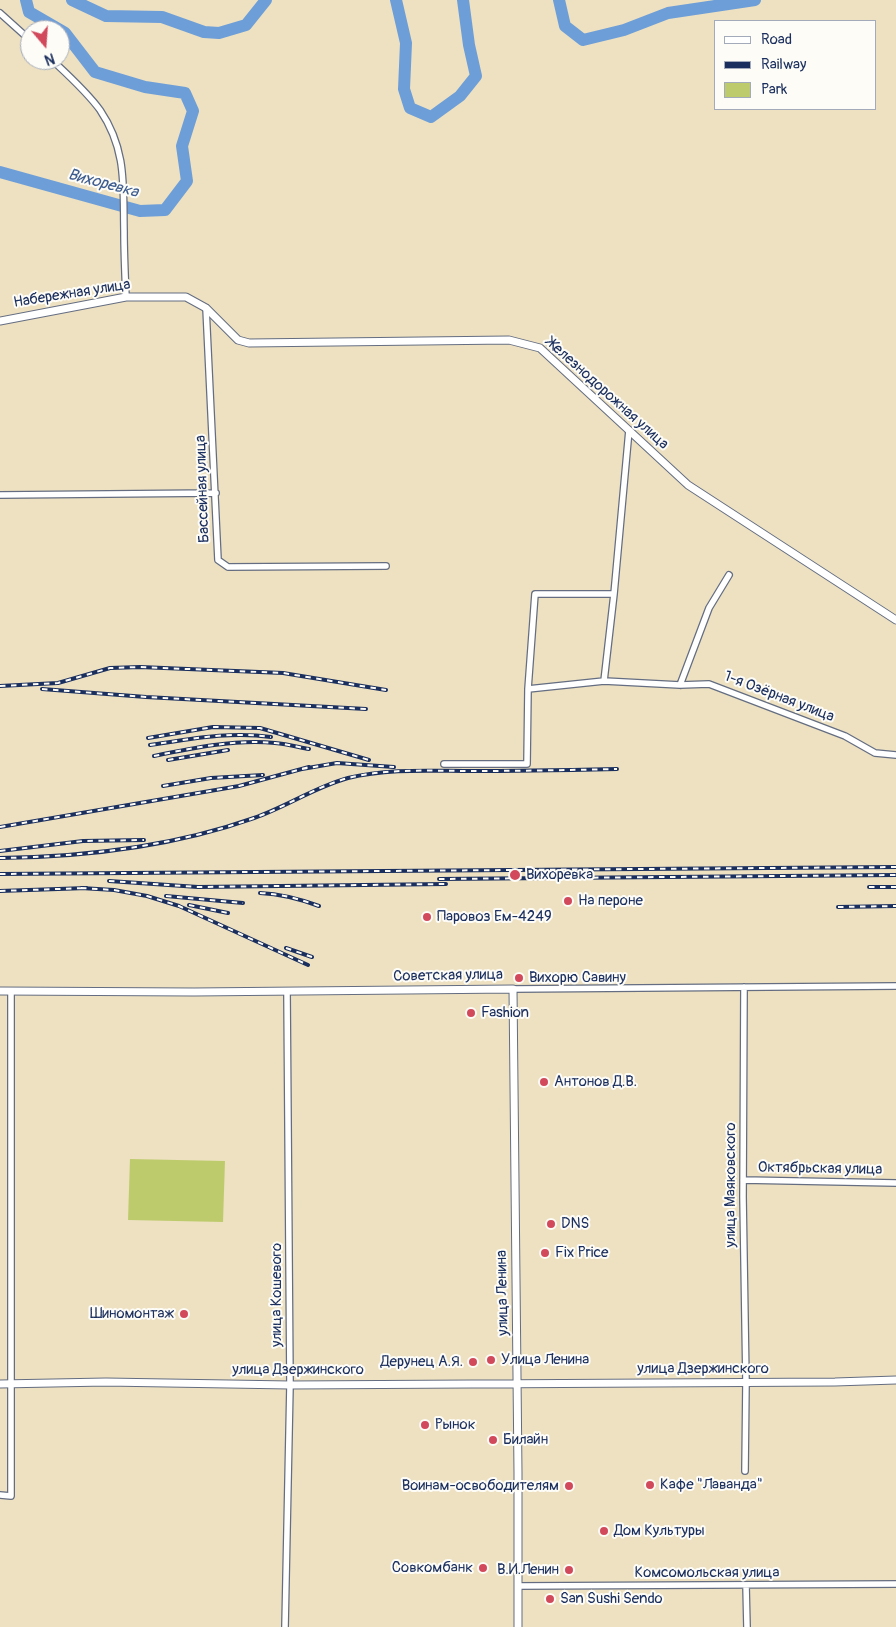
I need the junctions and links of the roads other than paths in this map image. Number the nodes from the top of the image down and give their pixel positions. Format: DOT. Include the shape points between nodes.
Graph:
graph roads {
  1 [pos="0,13"];
  2 [pos="20,31"];
  3 [pos="62,70"];
  4 [pos="126,297"];
  5 [pos="206,308"];
  6 [pos="0,321"];
  7 [pos="629,430"];
  8 [pos="216,493"];
  9 [pos="0,495"];
  10 [pos="386,566"];
  11 [pos="729,575"];
  12 [pos="614,594"];
  13 [pos="896,620"];
  14 [pos="604,681"];
  15 [pos="680,685"];
  16 [pos="528,689"];
  17 [pos="896,755"];
  18 [pos="444,764"];
  19 [pos="896,986"];
  20 [pos="744,988"];
  21 [pos="513,989"];
  22 [pos="0,991"];
  23 [pos="11,991"];
  24 [pos="287,992"];
  25 [pos="743,1180"];
  26 [pos="896,1183"];
  27 [pos="896,1380"];
  28 [pos="746,1382"];
  29 [pos="12,1383"];
  30 [pos="0,1384"];
  31 [pos="518,1384"];
  32 [pos="290,1385"];
  33 [pos="745,1471"];
  34 [pos="0,1496"];
  35 [pos="896,1584"];
  36 [pos="746,1585"];
  37 [pos="518,1586"];
  38 [pos="285,1627"];
  39 [pos="518,1627"];
  40 [pos="747,1627"];
  1 -- 2 [label="street"];
  3 -- 4 [label="street" via="99,108 119,154 124,189"];
  4 -- 5 [label="street, Набережная улица" via="186,297"];
  4 -- 6 [label="street, Набережная улица"];
  5 -- 7 [label="street, Железнодорожная улица" via="238,340 248,344 509,340 540,348"];
  5 -- 8 [label="street, Бассейная улица"];
  7 -- 12 [label="street"];
  7 -- 13 [label="street, Железнодорожная улица" via="688,485"];
  8 -- 9 [label="street"];
  8 -- 10 [label="street, Бассейная улица" via="218,560 228,567"];
  11 -- 15 [label="street" via="709,608"];
  12 -- 14 [label="street"];
  12 -- 16 [label="street" via="535,594"];
  14 -- 15 [label="street, 1-я Озёрная улица"];
  14 -- 16 [label="street, 1-я Озёрная улица"];
  15 -- 17 [label="street, 1-я Озёрная улица" via="709,684 845,736 875,753"];
  16 -- 18 [label="street" via="528,764"];
  19 -- 20 [label="street, Советская улица"];
  20 -- 21 [label="street, Советская улица"];
  20 -- 25 [label="street, улица Маяковского"];
  21 -- 24 [label="street, Советская улица"];
  21 -- 31 [label="street, улица Ленина"];
  22 -- 23 [label="street, Советская улица"];
  23 -- 24 [label="street, Советская улица"];
  23 -- 29 [label="street"];
  24 -- 32 [label="street, улица Кошевого"];
  25 -- 26 [label="street, Октябрьская улица"];
  25 -- 28 [label="street, улица Маяковского"];
  27 -- 28 [label="street, улица Дзержинского"];
  28 -- 31 [label="street, улица Дзержинского"];
  28 -- 33 [label="street"];
  29 -- 30 [label="street, улица Дзержинского"];
  29 -- 32 [label="street, улица Дзержинского"];
  29 -- 34 [label="street" via="11,1496"];
  31 -- 32 [label="street, улица Дзержинского"];
  31 -- 37 [label="street, улица Ленина"];
  32 -- 38 [label="street, улица Кошевого"];
  35 -- 36 [label="street, Комсомольская улица"];
  36 -- 37 [label="street, Комсомольская улица"];
  36 -- 40 [label="street"];
  37 -- 39 [label="street, улица Ленина"];
}
